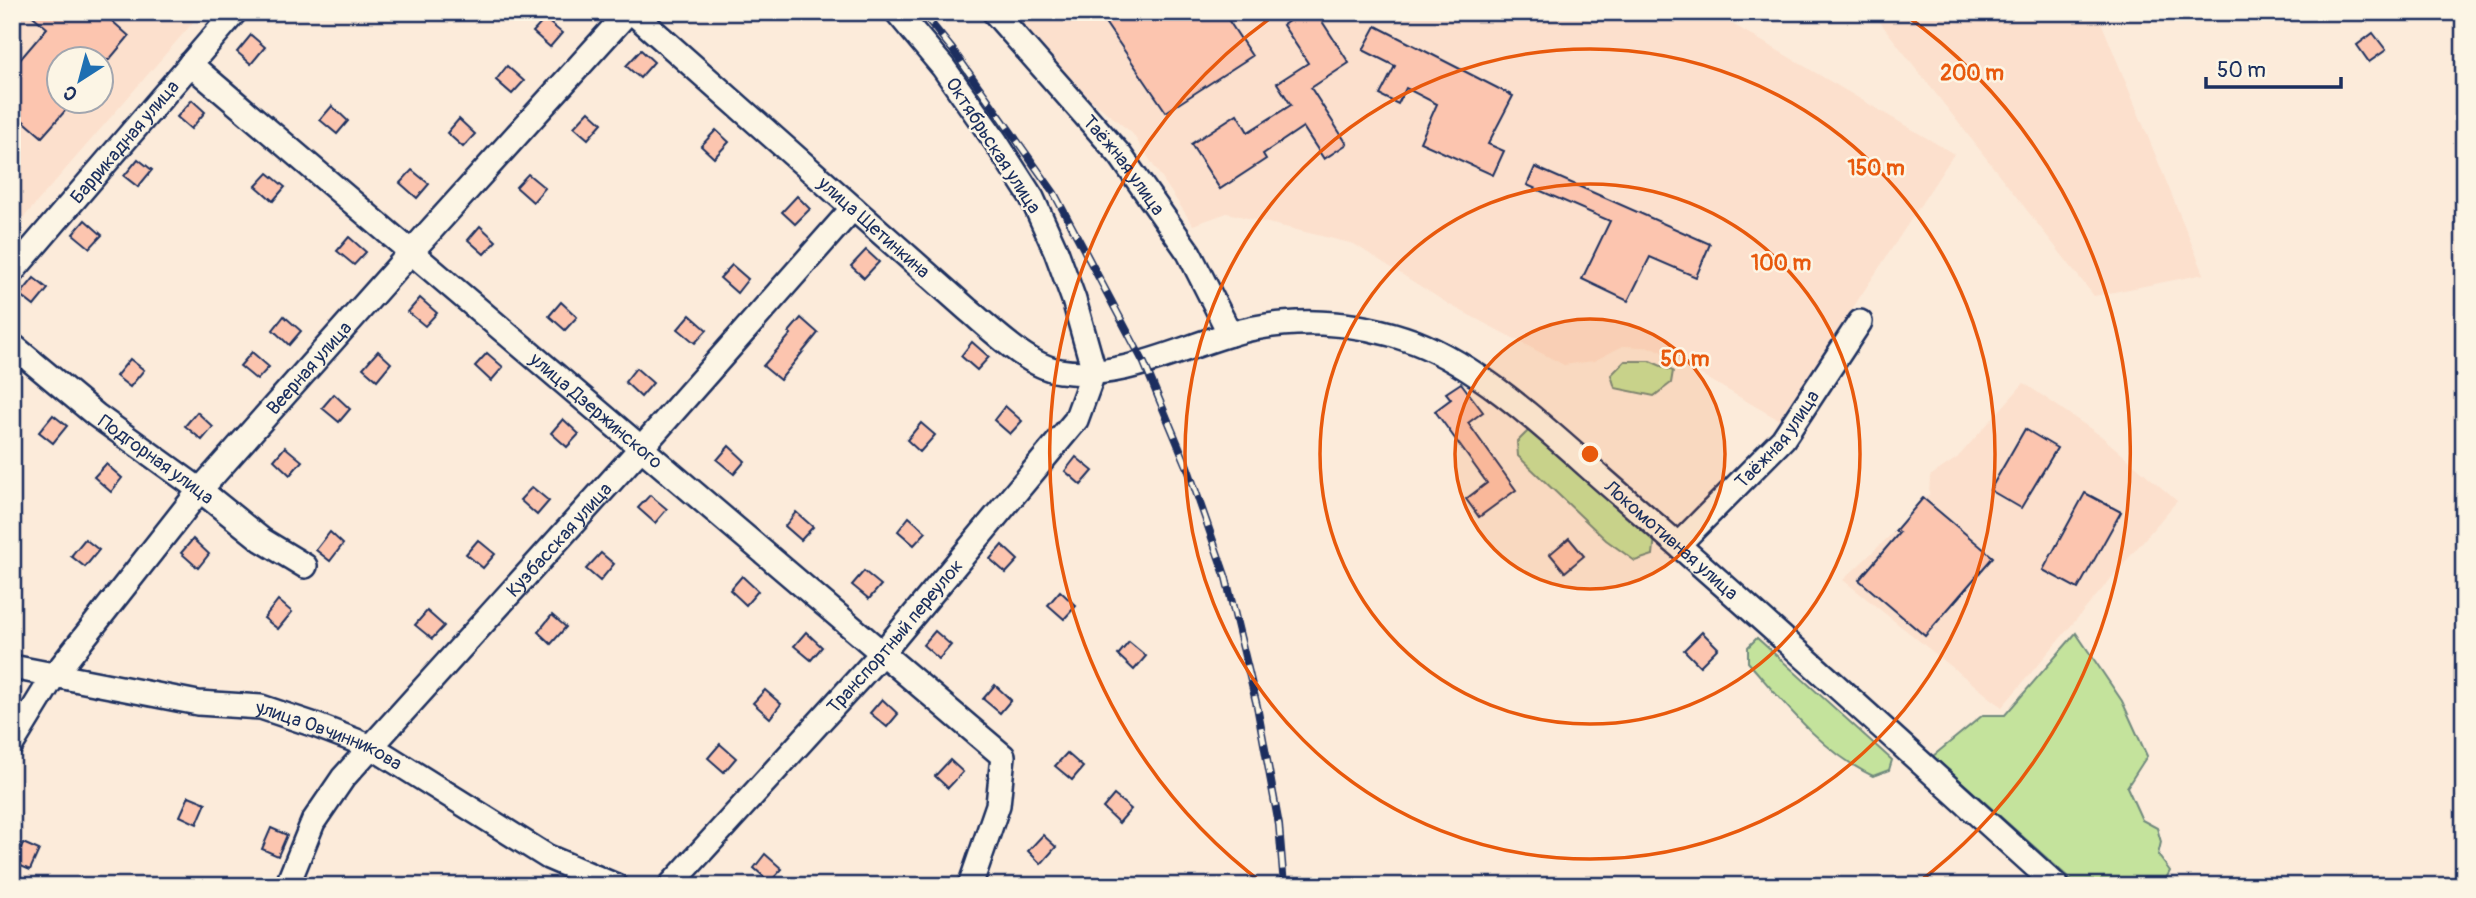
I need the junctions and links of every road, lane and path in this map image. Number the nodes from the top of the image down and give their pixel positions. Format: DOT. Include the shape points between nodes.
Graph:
graph roads {
  1 [pos="235,12"];
  2 [pos="630,12"];
  3 [pos="897,12"];
  4 [pos="994,12"];
  5 [pos="190,64"];
  6 [pos="853,208"];
  7 [pos="412,251"];
  8 [pos="12,272"];
  9 [pos="1860,322"];
  10 [pos="1230,334"];
  11 [pos="12,345"];
  12 [pos="1144,363"];
  13 [pos="1094,371"];
  14 [pos="642,447"];
  15 [pos="200,490"];
  16 [pos="1678,544"];
  17 [pos="305,566"];
  18 [pos="883,652"];
  19 [pos="12,667"];
  20 [pos="53,677"];
  21 [pos="12,744"];
  22 [pos="372,747"];
  23 [pos="287,886"];
  24 [pos="616,886"];
  25 [pos="670,886"];
  26 [pos="970,886"];
  27 [pos="2057,886"];
  1 -- 5 [label="street, Баррикадная улица"];
  2 -- 6 [label="street, улица Щетинкина"];
  2 -- 7 [label="street, Веерная улица"];
  3 -- 13 [label="street, Октябрьская улица" via="943,67 1032,198 1074,300"];
  4 -- 10 [label="street, Таёжная улица" via="1120,155 1189,253"];
  5 -- 7 [label="street, улица Дзержинского"];
  5 -- 8 [label="street, Баррикадная улица"];
  6 -- 13 [label="street, улица Щетинкина" via="1024,356 1058,372"];
  6 -- 14 [label="street, Кузбасская улица"];
  7 -- 14 [label="street, улица Дзержинского"];
  7 -- 15 [label="street, Веерная улица"];
  9 -- 16 [label="street, Таёжная улица" via="1783,439"];
  10 -- 12 [label="street, Локомотивная улица"];
  10 -- 16 [label="street, Локомотивная улица" via="1273,325 1346,323 1420,344 1463,366 1501,395"];
  11 -- 15 [label="street, Подгорная улица" via="96,415"];
  12 -- 13 [label="street, улица Щетинкина"];
  13 -- 18 [label="street, Транспортный переулок" via="1076,420"];
  14 -- 18 [label="street, улица Дзержинского"];
  14 -- 22 [label="street, Кузбасская улица"];
  15 -- 17 [label="street, Подгорная улица" via="262,540"];
  15 -- 20 [label="street, Веерная улица"];
  16 -- 27 [label="street, Локомотивная улица"];
  18 -- 25 [label="street, Транспортный переулок"];
  18 -- 26 [label="street, улица Дзержинского" via="1003,756 998,805"];
  19 -- 20 [label="street, улица Овчинникова"];
  20 -- 21 [label="street, Веерная улица"];
  20 -- 22 [label="street, улица Овчинникова" via="198,703 261,707"];
  22 -- 23 [label="street, Кузбасская улица" via="342,778 313,822"];
  22 -- 24 [label="street, улица Овчинникова" via="548,857"];
}
